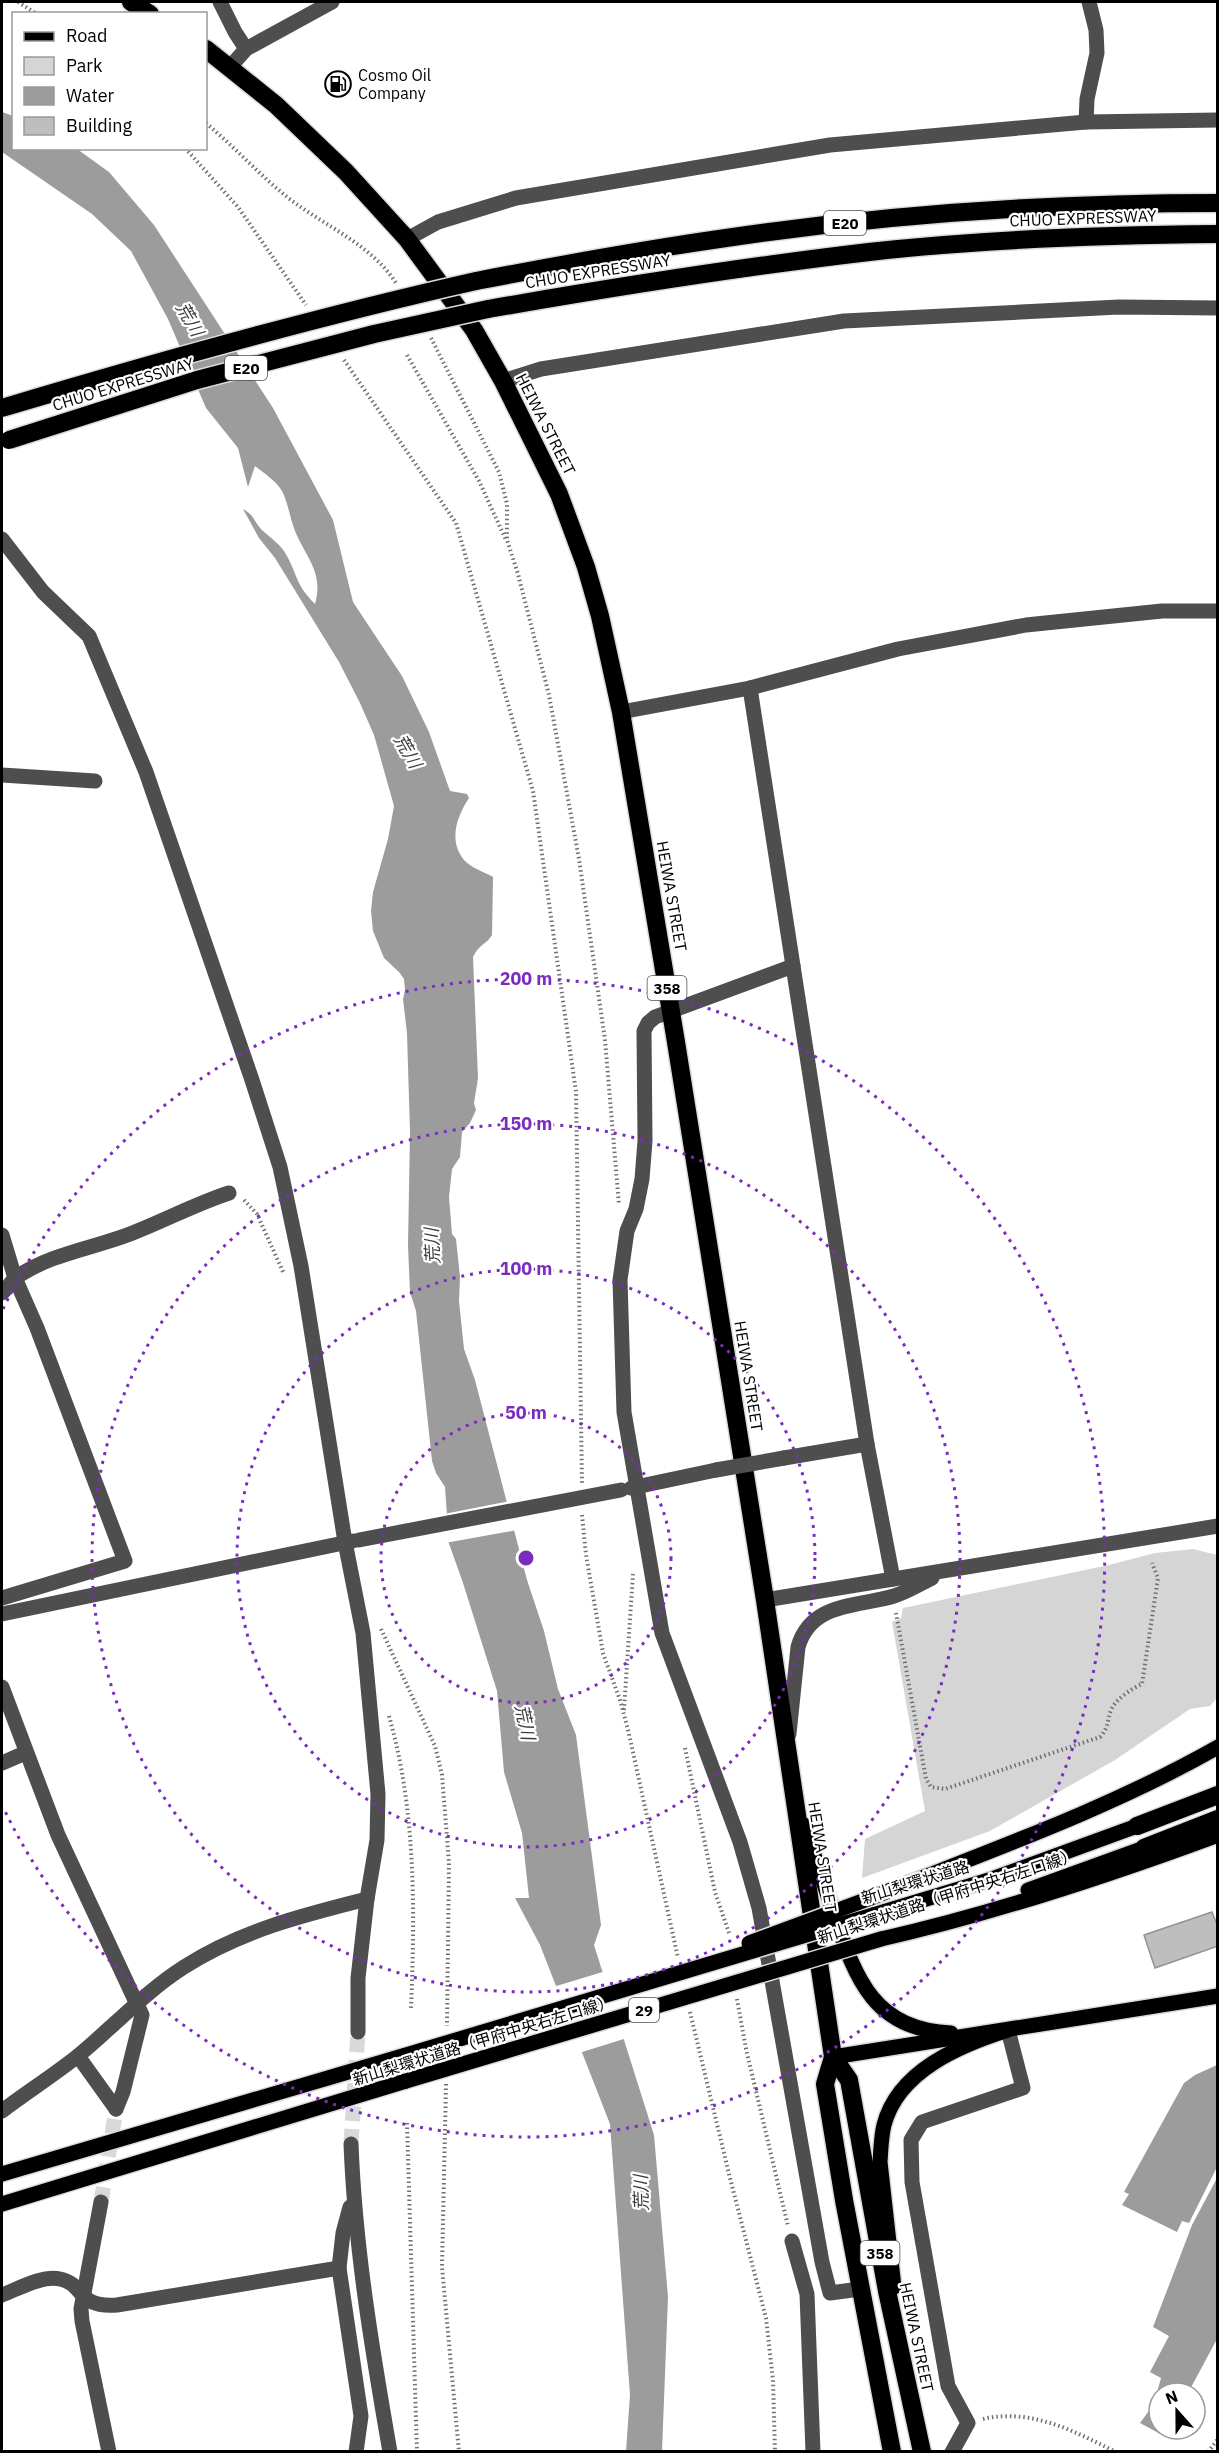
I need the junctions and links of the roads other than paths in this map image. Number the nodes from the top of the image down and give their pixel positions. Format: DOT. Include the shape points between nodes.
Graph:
graph roads {
  1 [pos="131,2"];
  2 [pos="220,2"];
  3 [pos="332,2"];
  4 [pos="1089,2"];
  5 [pos="147,12"];
  6 [pos="246,49"];
  7 [pos="207,50"];
  8 [pos="230,67"];
  9 [pos="1218,120"];
  10 [pos="1086,122"];
  11 [pos="1218,203"];
  12 [pos="1218,234"];
  13 [pos="407,239"];
  14 [pos="1218,308"];
  15 [pos="503,381"];
  16 [pos="2,408"];
  17 [pos="5,442"];
  18 [pos="2,538"];
  19 [pos="1218,611"];
  20 [pos="750,688"];
  21 [pos="621,712"];
  22 [pos="2,775"];
  23 [pos="95,781"];
  24 [pos="793,966"];
  25 [pos="671,1010"];
  26 [pos="229,1193"];
  27 [pos="2,1235"];
  28 [pos="15,1278"];
  29 [pos="2,1293"];
  30 [pos="867,1444"];
  31 [pos="638,1486"];
  32 [pos="1218,1526"];
  33 [pos="352,1541"];
  34 [pos="948,1570"];
  35 [pos="893,1579"];
  36 [pos="2,1598"];
  37 [pos="765,1600"];
  38 [pos="2,1614"];
  39 [pos="2,1687"];
  40 [pos="1218,1747"];
  41 [pos="787,1750"];
  42 [pos="25,1753"];
  43 [pos="2,1763"];
  44 [pos="1218,1795"];
  45 [pos="794,1797"];
  46 [pos="1218,1819"];
  47 [pos="1137,1826"];
  48 [pos="1218,1835"];
  49 [pos="1144,1848"];
  50 [pos="367,1899"];
  51 [pos="881,1939"];
  52 [pos="620,1991"];
  53 [pos="1218,1996"];
  54 [pos="137,2003"];
  55 [pos="1008,2030"];
  56 [pos="358,2032"];
  57 [pos="78,2056"];
  58 [pos="833,2057"];
  59 [pos="2,2111"];
  60 [pos="351,2144"];
  61 [pos="2,2174"];
  62 [pos="353,2193"];
  63 [pos="102,2202"];
  64 [pos="2,2204"];
  65 [pos="792,2241"];
  66 [pos="339,2268"];
  67 [pos="860,2289"];
  68 [pos="830,2293"];
  69 [pos="807,2294"];
  70 [pos="2,2295"];
  71 [pos="84,2298"];
  72 [pos="902,2364"];
  73 [pos="109,2451"];
  74 [pos="356,2451"];
  75 [pos="390,2451"];
  76 [pos="813,2451"];
  77 [pos="892,2451"];
  78 [pos="922,2451"];
  79 [pos="952,2451"];
  1 -- 5 [label="highway"];
  2 -- 6 [label="street"];
  3 -- 6 [label="street"];
  4 -- 10 [label="street" via="1097,53 1086,99"];
  6 -- 8 [label="street"];
  7 -- 8 [label="highway, HEIWA STREET / 358"];
  8 -- 13 [label="highway, HEIWA STREET / 358" via="346,172"];
  9 -- 10 [label="street"];
  10 -- 13 [label="street" via="830,145 516,198 438,222"];
  11 -- 16 [label="highway, CHUO EXPRESSWAY / E20, bridge" via="1014,209 864,221 727,238 476,281 361,306"];
  12 -- 17 [label="highway, CHUO EXPRESSWAY / E20, bridge" via="1008,240 871,252 734,269 488,309 197,380"];
  13 -- 15 [label="highway, HEIWA STREET / 358" via="474,330"];
  14 -- 15 [label="street" via="1119,307 844,321 541,369"];
  15 -- 21 [label="highway, HEIWA STREET / 358" via="559,494 586,567"];
  18 -- 33 [label="street" via="43,592 89,636 146,772 280,1167"];
  19 -- 20 [label="street" via="1162,611 1026,625 898,649"];
  20 -- 21 [label="street"];
  20 -- 24 [label="street"];
  21 -- 25 [label="highway, HEIWA STREET / 358"];
  22 -- 23 [label="street"];
  24 -- 25 [label="street"];
  24 -- 30 [label="street"];
  25 -- 31 [label="street" via="655,1017 644,1030 642,1179 627,1231 620,1280 624,1412"];
  25 -- 37 [label="highway, HEIWA STREET / 358"];
  26 -- 28 [label="street" via="132,1233 39,1265"];
  27 -- 28 [label="street"];
  28 -- 29 [label="street"];
  28 -- 36 [label="street" via="125,1561"];
  30 -- 31 [label="street, bridge"];
  30 -- 35 [label="street"];
  31 -- 33 [label="street, bridge"];
  31 -- 68 [label="street" via="662,1633 740,1842 759,1908"];
  32 -- 34 [label="street"];
  33 -- 38 [label="street"];
  33 -- 50 [label="street" via="378,1794 377,1840"];
  34 -- 35 [label="street"];
  34 -- 41 [label="street" via="896,1595 828,1611 808,1625 798,1647"];
  35 -- 37 [label="street"];
  37 -- 41 [label="highway, HEIWA STREET / 358"];
  39 -- 42 [label="street"];
  40 -- 52 [label="main road, bridge" via="1103,1805 868,1899"];
  41 -- 45 [label="highway, HEIWA STREET / 358"];
  42 -- 43 [label="street"];
  42 -- 54 [label="street" via="58,1835"];
  44 -- 47 [label="highway, 新山梨環状道路"];
  45 -- 55 [label="main road" via="850,1962 858,1980 877,2004 904,2023 939,2032"];
  45 -- 58 [label="highway, HEIWA STREET / 358"];
  46 -- 49 [label="highway"];
  47 -- 52 [label="main road, 新山梨環状道路 / 29, bridge" via="989,1880"];
  48 -- 51 [label="main road, 29" via="1025,1902"];
  49 -- 51 [label="main road, 新山梨環状道路（甲府中央右左口線） / 29"];
  50 -- 54 [label="street" via="249,1933 184,1967"];
  50 -- 56 [label="street" via="358,1978"];
  51 -- 64 [label="main road, 新山梨環状道路（甲府中央右左口線） / 29, bridge"];
  52 -- 61 [label="main road, 新山梨環状道路（甲府中央右左口線） / 29, bridge"];
  53 -- 55 [label="main road"];
  54 -- 57 [label="street"];
  54 -- 57 [label="street" via="141,2015 116,2109"];
  55 -- 58 [label="main road"];
  55 -- 72 [label="main road" via="960,2048 923,2070 898,2094 884,2124 882,2190"];
  55 -- 79 [label="street" via="1023,2088 922,2122 911,2140 912,2182 948,2386 968,2423"];
  57 -- 59 [label="street"];
  58 -- 67 [label="highway, HEIWA STREET / 358" via="825,2084"];
  58 -- 72 [label="highway, HEIWA STREET / 358" via="849,2080"];
  60 -- 62 [label="street"];
  62 -- 66 [label="street"];
  62 -- 75 [label="street" via="368,2325"];
  63 -- 71 [label="street"];
  65 -- 69 [label="street"];
  66 -- 71 [label="street" via="117,2305 101,2306"];
  66 -- 74 [label="street" via="361,2416"];
  67 -- 68 [label="street"];
  67 -- 77 [label="highway, HEIWA STREET / 358"];
  68 -- 69 [label="street"];
  69 -- 76 [label="street"];
  70 -- 71 [label="street" via="59,2278"];
  71 -- 73 [label="street" via="82,2320"];
  72 -- 78 [label="highway, HEIWA STREET / 358"];
}
